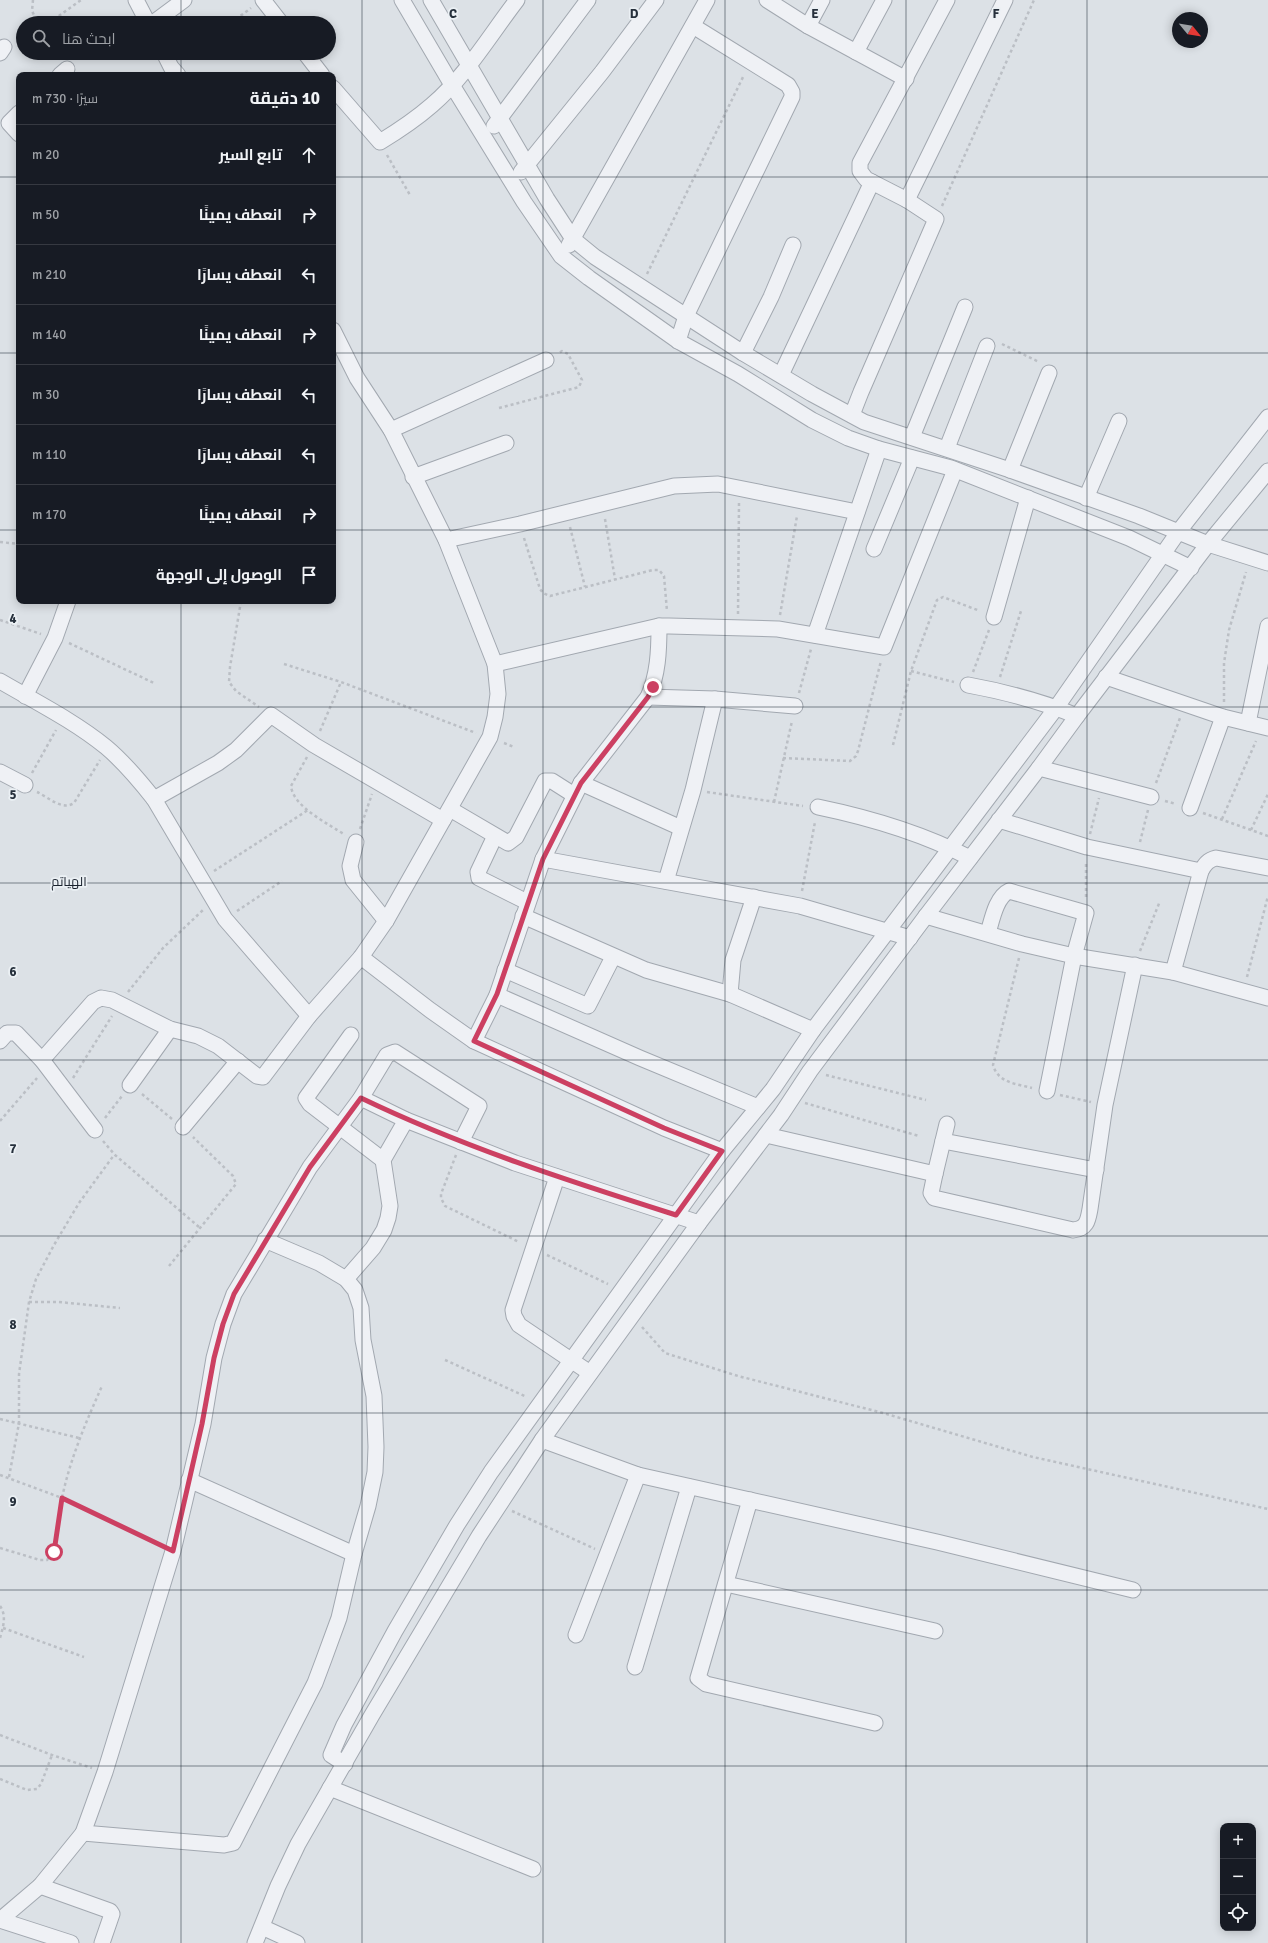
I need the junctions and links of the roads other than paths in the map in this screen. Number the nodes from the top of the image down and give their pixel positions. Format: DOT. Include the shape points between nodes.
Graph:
graph roads {
  1 [pos="136,0"];
  2 [pos="184,0"];
  3 [pos="402,0"];
  4 [pos="432,0"];
  5 [pos="517,0"];
  6 [pos="588,0"];
  7 [pos="656,0"];
  8 [pos="707,0"];
  9 [pos="767,0"];
  10 [pos="822,0"];
  11 [pos="884,0"];
  12 [pos="947,0"];
  13 [pos="1005,0"];
  14 [pos="259,2"];
  15 [pos="144,16"];
  16 [pos="162,16"];
  17 [pos="274,16"];
  18 [pos="693,26"];
  19 [pos="808,26"];
  20 [pos="856,52"];
  21 [pos="168,60"];
  22 [pos="310,60"];
  23 [pos="468,65"];
  24 [pos="176,72"];
  25 [pos="320,72"];
  26 [pos="906,80"];
  27 [pos="452,85"];
  28 [pos="336,91"];
  29 [pos="16,116"];
  30 [pos="500,119"];
  31 [pos="16,131"];
  32 [pos="485,138"];
  33 [pos="527,166"];
  34 [pos="512,181"];
  35 [pos="872,182"];
  36 [pos="907,200"];
  37 [pos="573,239"];
  38 [pos="793,245"];
  39 [pos="561,256"];
  40 [pos="965,307"];
  41 [pos="686,316"];
  42 [pos="336,336"];
  43 [pos="678,341"];
  44 [pos="987,346"];
  45 [pos="743,352"];
  46 [pos="546,360"];
  47 [pos="1049,373"];
  48 [pos="781,375"];
  49 [pos="852,415"];
  50 [pos="1268,417"];
  51 [pos="1119,421"];
  52 [pos="390,430"];
  53 [pos="912,437"];
  54 [pos="506,443"];
  55 [pos="947,448"];
  56 [pos="879,449"];
  57 [pos="912,458"];
  58 [pos="955,470"];
  59 [pos="1010,470"];
  60 [pos="1268,471"];
  61 [pos="414,477"];
  62 [pos="1028,498"];
  63 [pos="1086,498"];
  64 [pos="857,512"];
  65 [pos="1179,531"];
  66 [pos="446,540"];
  67 [pos="1208,544"];
  68 [pos="874,549"];
  69 [pos="1163,554"];
  70 [pos="1268,563"];
  71 [pos="1191,568"];
  72 [pos="67,604"];
  73 [pos="994,617"];
  74 [pos="664,626"];
  75 [pos="1268,626"];
  76 [pos="815,635"];
  77 [pos="495,664"];
  78 [pos="1106,678"];
  79 [pos="0,681"];
  80 [pos="968,685"];
  81 [pos="25,696"];
  82 [pos="648,697"];
  83 [pos="715,699"];
  84 [pos="795,706"];
  85 [pos="1056,708"];
  86 [pos="1076,716"];
  87 [pos="1223,717"];
  88 [pos="1248,723"];
  89 [pos="1265,728"];
  90 [pos="1039,768"];
  91 [pos="0,772"];
  92 [pos="26,785"];
  93 [pos="578,789"];
  94 [pos="1151,797"];
  95 [pos="154,799"];
  96 [pos="818,807"];
  97 [pos="1190,808"];
  98 [pos="446,814"];
  99 [pos="999,820"];
  100 [pos="681,828"];
  101 [pos="495,836"];
  102 [pos="356,842"];
  103 [pos="950,847"];
  104 [pos="970,858"];
  105 [pos="543,859"];
  106 [pos="1268,868"];
  107 [pos="1201,871"];
  108 [pos="666,881"];
  109 [pos="754,897"];
  110 [pos="525,909"];
  111 [pos="926,916"];
  112 [pos="386,921"];
  113 [pos="887,930"];
  114 [pos="988,933"];
  115 [pos="910,938"];
  116 [pos="1074,956"];
  117 [pos="361,957"];
  118 [pos="613,957"];
  119 [pos="1135,965"];
  120 [pos="505,970"];
  121 [pos="1173,972"];
  122 [pos="497,994"];
  123 [pos="730,994"];
  124 [pos="1268,998"];
  125 [pos="309,1016"];
  126 [pos="170,1029"];
  127 [pos="813,1030"];
  128 [pos="351,1035"];
  129 [pos="0,1041"];
  130 [pos="474,1041"];
  131 [pos="238,1061"];
  132 [pos="45,1063"];
  133 [pos="130,1085"];
  134 [pos="1047,1092"];
  135 [pos="361,1098"];
  136 [pos="758,1107"];
  137 [pos="406,1120"];
  138 [pos="947,1124"];
  139 [pos="339,1126"];
  140 [pos="183,1127"];
  141 [pos="96,1130"];
  142 [pos="766,1135"];
  143 [pos="943,1141"];
  144 [pos="461,1142"];
  145 [pos="722,1151"];
  146 [pos="382,1160"];
  147 [pos="1096,1170"];
  148 [pos="935,1174"];
  149 [pos="557,1177"];
  150 [pos="676,1215"];
  151 [pos="699,1223"];
  152 [pos="265,1240"];
  153 [pos="346,1279"];
  154 [pos="571,1361"];
  155 [pos="590,1373"];
  156 [pos="542,1440"];
  157 [pos="638,1475"];
  158 [pos="190,1480"];
  159 [pos="688,1487"];
  160 [pos="750,1500"];
  161 [pos="354,1554"];
  162 [pos="726,1584"];
  163 [pos="1133,1590"];
  164 [pos="935,1632"];
  165 [pos="576,1635"];
  166 [pos="635,1667"];
  167 [pos="875,1724"];
  168 [pos="345,1764"];
  169 [pos="330,1788"];
  170 [pos="83,1833"];
  171 [pos="533,1868"];
  172 [pos="40,1886"];
  173 [pos="0,1920"];
  174 [pos="262,1928"];
  175 [pos="71,1943"];
  176 [pos="102,1943"];
  177 [pos="255,1943"];
  178 [pos="298,1943"];
  1 -- 15 [label="street"];
  2 -- 16 [label="street"];
  3 -- 27 [label="street"];
  4 -- 23 [label="street"];
  5 -- 23 [label="street"];
  6 -- 30 [label="street"];
  7 -- 33 [label="street"];
  8 -- 18 [label="street"];
  9 -- 19 [label="street"];
  10 -- 19 [label="street"];
  11 -- 20 [label="street"];
  12 -- 26 [label="street"];
  13 -- 36 [label="street"];
  14 -- 17 [label="street"];
  18 -- 37 [label="street"];
  18 -- 41 [label="street" via="791,88 792,96"];
  19 -- 20 [label="street"];
  20 -- 26 [label="street"];
  21 -- 24 [label="street"];
  22 -- 25 [label="street"];
  23 -- 27 [label="street"];
  23 -- 30 [label="street"];
  26 -- 35 [label="street" via="860,163 862,174"];
  27 -- 28 [label="street" via="422,113 380,142"];
  27 -- 32 [label="street"];
  29 -- 31 [label="street" via="9,123"];
  30 -- 32 [label="street"];
  30 -- 33 [label="street"];
  32 -- 34 [label="street"];
  33 -- 34 [label="street"];
  33 -- 37 [label="street"];
  34 -- 39 [label="street"];
  35 -- 36 [label="street"];
  35 -- 48 [label="street"];
  36 -- 49 [label="street" via="936,219"];
  37 -- 39 [label="street"];
  37 -- 41 [label="street" via="595,257"];
  38 -- 45 [label="street" via="771,297"];
  39 -- 43 [label="street"];
  40 -- 53 [label="street"];
  41 -- 43 [label="street"];
  41 -- 45 [label="street"];
  42 -- 52 [label="street" via="357,378"];
  43 -- 56 [label="street" via="738,374 812,420 848,438"];
  44 -- 55 [label="street"];
  45 -- 48 [label="street"];
  46 -- 52 [label="street"];
  47 -- 59 [label="street"];
  48 -- 49 [label="street"];
  49 -- 53 [label="street" via="875,426"];
  50 -- 65 [label="street"];
  51 -- 63 [label="street"];
  52 -- 61 [label="street"];
  53 -- 55 [label="street"];
  54 -- 61 [label="street"];
  55 -- 59 [label="street"];
  56 -- 57 [label="street"];
  56 -- 64 [label="street"];
  57 -- 58 [label="street"];
  57 -- 68 [label="street"];
  58 -- 62 [label="street"];
  58 -- 76 [label="street" via="884,647"];
  59 -- 63 [label="street"];
  60 -- 67 [label="street"];
  61 -- 66 [label="street"];
  62 -- 69 [label="street"];
  62 -- 73 [label="street"];
  63 -- 65 [label="street"];
  64 -- 66 [label="street" via="740,487 718,484 674,486"];
  64 -- 76 [label="street"];
  65 -- 67 [label="street"];
  65 -- 69 [label="street"];
  66 -- 77 [label="street"];
  67 -- 70 [label="street"];
  67 -- 71 [label="street"];
  69 -- 71 [label="street"];
  69 -- 85 [label="street"];
  71 -- 78 [label="street"];
  72 -- 81 [label="street" via="55,638"];
  74 -- 76 [label="street" via="778,628"];
  74 -- 77 [label="street"];
  74 -- 82 [label="street" via="653,687"];
  75 -- 88 [label="street"];
  77 -- 98 [label="street" via="498,694 490,737"];
  78 -- 86 [label="street"];
  78 -- 87 [label="street"];
  79 -- 81 [label="street"];
  80 -- 85 [label="street" via="996,690"];
  81 -- 95 [label="street" via="63,717 107,748"];
  82 -- 83 [label="street"];
  82 -- 93 [label="street"];
  83 -- 84 [label="street"];
  83 -- 100 [label="street"];
  85 -- 86 [label="street"];
  85 -- 103 [label="street"];
  86 -- 90 [label="street"];
  87 -- 88 [label="street"];
  87 -- 97 [label="street"];
  88 -- 89 [label="street"];
  90 -- 94 [label="street"];
  90 -- 99 [label="street"];
  91 -- 92 [label="street"];
  93 -- 100 [label="street"];
  93 -- 101 [label="street" via="545,781 513,840 508,843"];
  93 -- 105 [label="street"];
  95 -- 98 [label="street" via="236,750 271,715 314,745 376,781"];
  95 -- 125 [label="street" via="225,919"];
  96 -- 103 [label="street" via="912,832"];
  98 -- 101 [label="street"];
  98 -- 112 [label="street"];
  99 -- 104 [label="street"];
  99 -- 107 [label="street" via="1087,847"];
  100 -- 108 [label="street"];
  101 -- 110 [label="street" via="478,872 479,878"];
  102 -- 112 [label="street" via="350,866 352,880"];
  103 -- 104 [label="street"];
  103 -- 113 [label="street"];
  104 -- 111 [label="street"];
  105 -- 108 [label="street"];
  105 -- 110 [label="street"];
  106 -- 107 [label="street" via="1216,858 1209,860"];
  107 -- 121 [label="street"];
  108 -- 109 [label="street"];
  109 -- 113 [label="street" via="800,906"];
  109 -- 123 [label="street" via="733,960"];
  110 -- 118 [label="street"];
  110 -- 120 [label="street"];
  111 -- 114 [label="street"];
  111 -- 115 [label="street"];
  112 -- 117 [label="street"];
  113 -- 115 [label="street"];
  113 -- 127 [label="street"];
  114 -- 116 [label="street"];
  114 -- 116 [label="street" via="999,902 1009,891 1086,913"];
  115 -- 142 [label="street" via="810,1071"];
  116 -- 119 [label="street"];
  116 -- 134 [label="street"];
  117 -- 125 [label="street"];
  117 -- 130 [label="street"];
  118 -- 120 [label="street" via="588,1006"];
  118 -- 123 [label="street" via="646,970"];
  119 -- 121 [label="street"];
  119 -- 147 [label="street" via="1106,1105"];
  120 -- 122 [label="street"];
  121 -- 124 [label="street"];
  122 -- 130 [label="street"];
  122 -- 136 [label="street"];
  123 -- 127 [label="street"];
  125 -- 131 [label="street" via="263,1077 257,1076"];
  126 -- 131 [label="street" via="198,1036 218,1046"];
  126 -- 132 [label="street" via="107,998 101,998 93,1002"];
  126 -- 133 [label="street"];
  127 -- 136 [label="street"];
  128 -- 139 [label="street" via="306,1098"];
  129 -- 132 [label="street" via="7,1033 16,1033"];
  130 -- 145 [label="street" via="664,1128"];
  131 -- 140 [label="street"];
  132 -- 141 [label="street"];
  135 -- 137 [label="street"];
  135 -- 139 [label="street"];
  135 -- 144 [label="street" via="387,1055 395,1052 479,1106"];
  136 -- 145 [label="street"];
  137 -- 144 [label="street"];
  137 -- 146 [label="street"];
  138 -- 143 [label="street"];
  139 -- 146 [label="street"];
  139 -- 152 [label="street" via="310,1167"];
  142 -- 148 [label="street"];
  142 -- 151 [label="street"];
  143 -- 147 [label="street"];
  143 -- 148 [label="street"];
  144 -- 149 [label="street"];
  145 -- 150 [label="street"];
  146 -- 153 [label="street" via="390,1206 388,1218 373,1248"];
  147 -- 148 [label="street" via="1088,1221 1080,1229 1073,1230 934,1198 931,1193"];
  149 -- 150 [label="street"];
  149 -- 154 [label="street" via="513,1310 519,1325"];
  150 -- 151 [label="street"];
  150 -- 154 [label="street"];
  151 -- 155 [label="street"];
  152 -- 153 [label="street" via="319,1263"];
  152 -- 158 [label="street" via="234,1294 223,1324"];
  153 -- 161 [label="street" via="355,1290 361,1308 363,1340 374,1396 376,1447 375,1472"];
  154 -- 155 [label="street"];
  154 -- 168 [label="street" via="491,1472 388,1644 331,1752 332,1756"];
  155 -- 156 [label="street"];
  156 -- 157 [label="street"];
  156 -- 168 [label="street" via="427,1622"];
  157 -- 159 [label="street"];
  157 -- 165 [label="street"];
  158 -- 161 [label="street"];
  158 -- 170 [label="street" via="173,1551 105,1772"];
  159 -- 160 [label="street"];
  159 -- 166 [label="street"];
  160 -- 162 [label="street"];
  160 -- 163 [label="street"];
  161 -- 170 [label="street" via="339,1618 315,1683 233,1843 224,1845"];
  162 -- 164 [label="street"];
  162 -- 167 [label="street" via="700,1668 700,1681"];
  168 -- 169 [label="street"];
  169 -- 171 [label="street"];
  169 -- 174 [label="street" via="298,1844"];
  170 -- 172 [label="street"];
  172 -- 173 [label="street"];
  172 -- 176 [label="street" via="110,1911 112,1914"];
  173 -- 175 [label="street"];
  174 -- 177 [label="street"];
  174 -- 178 [label="street"];
}
